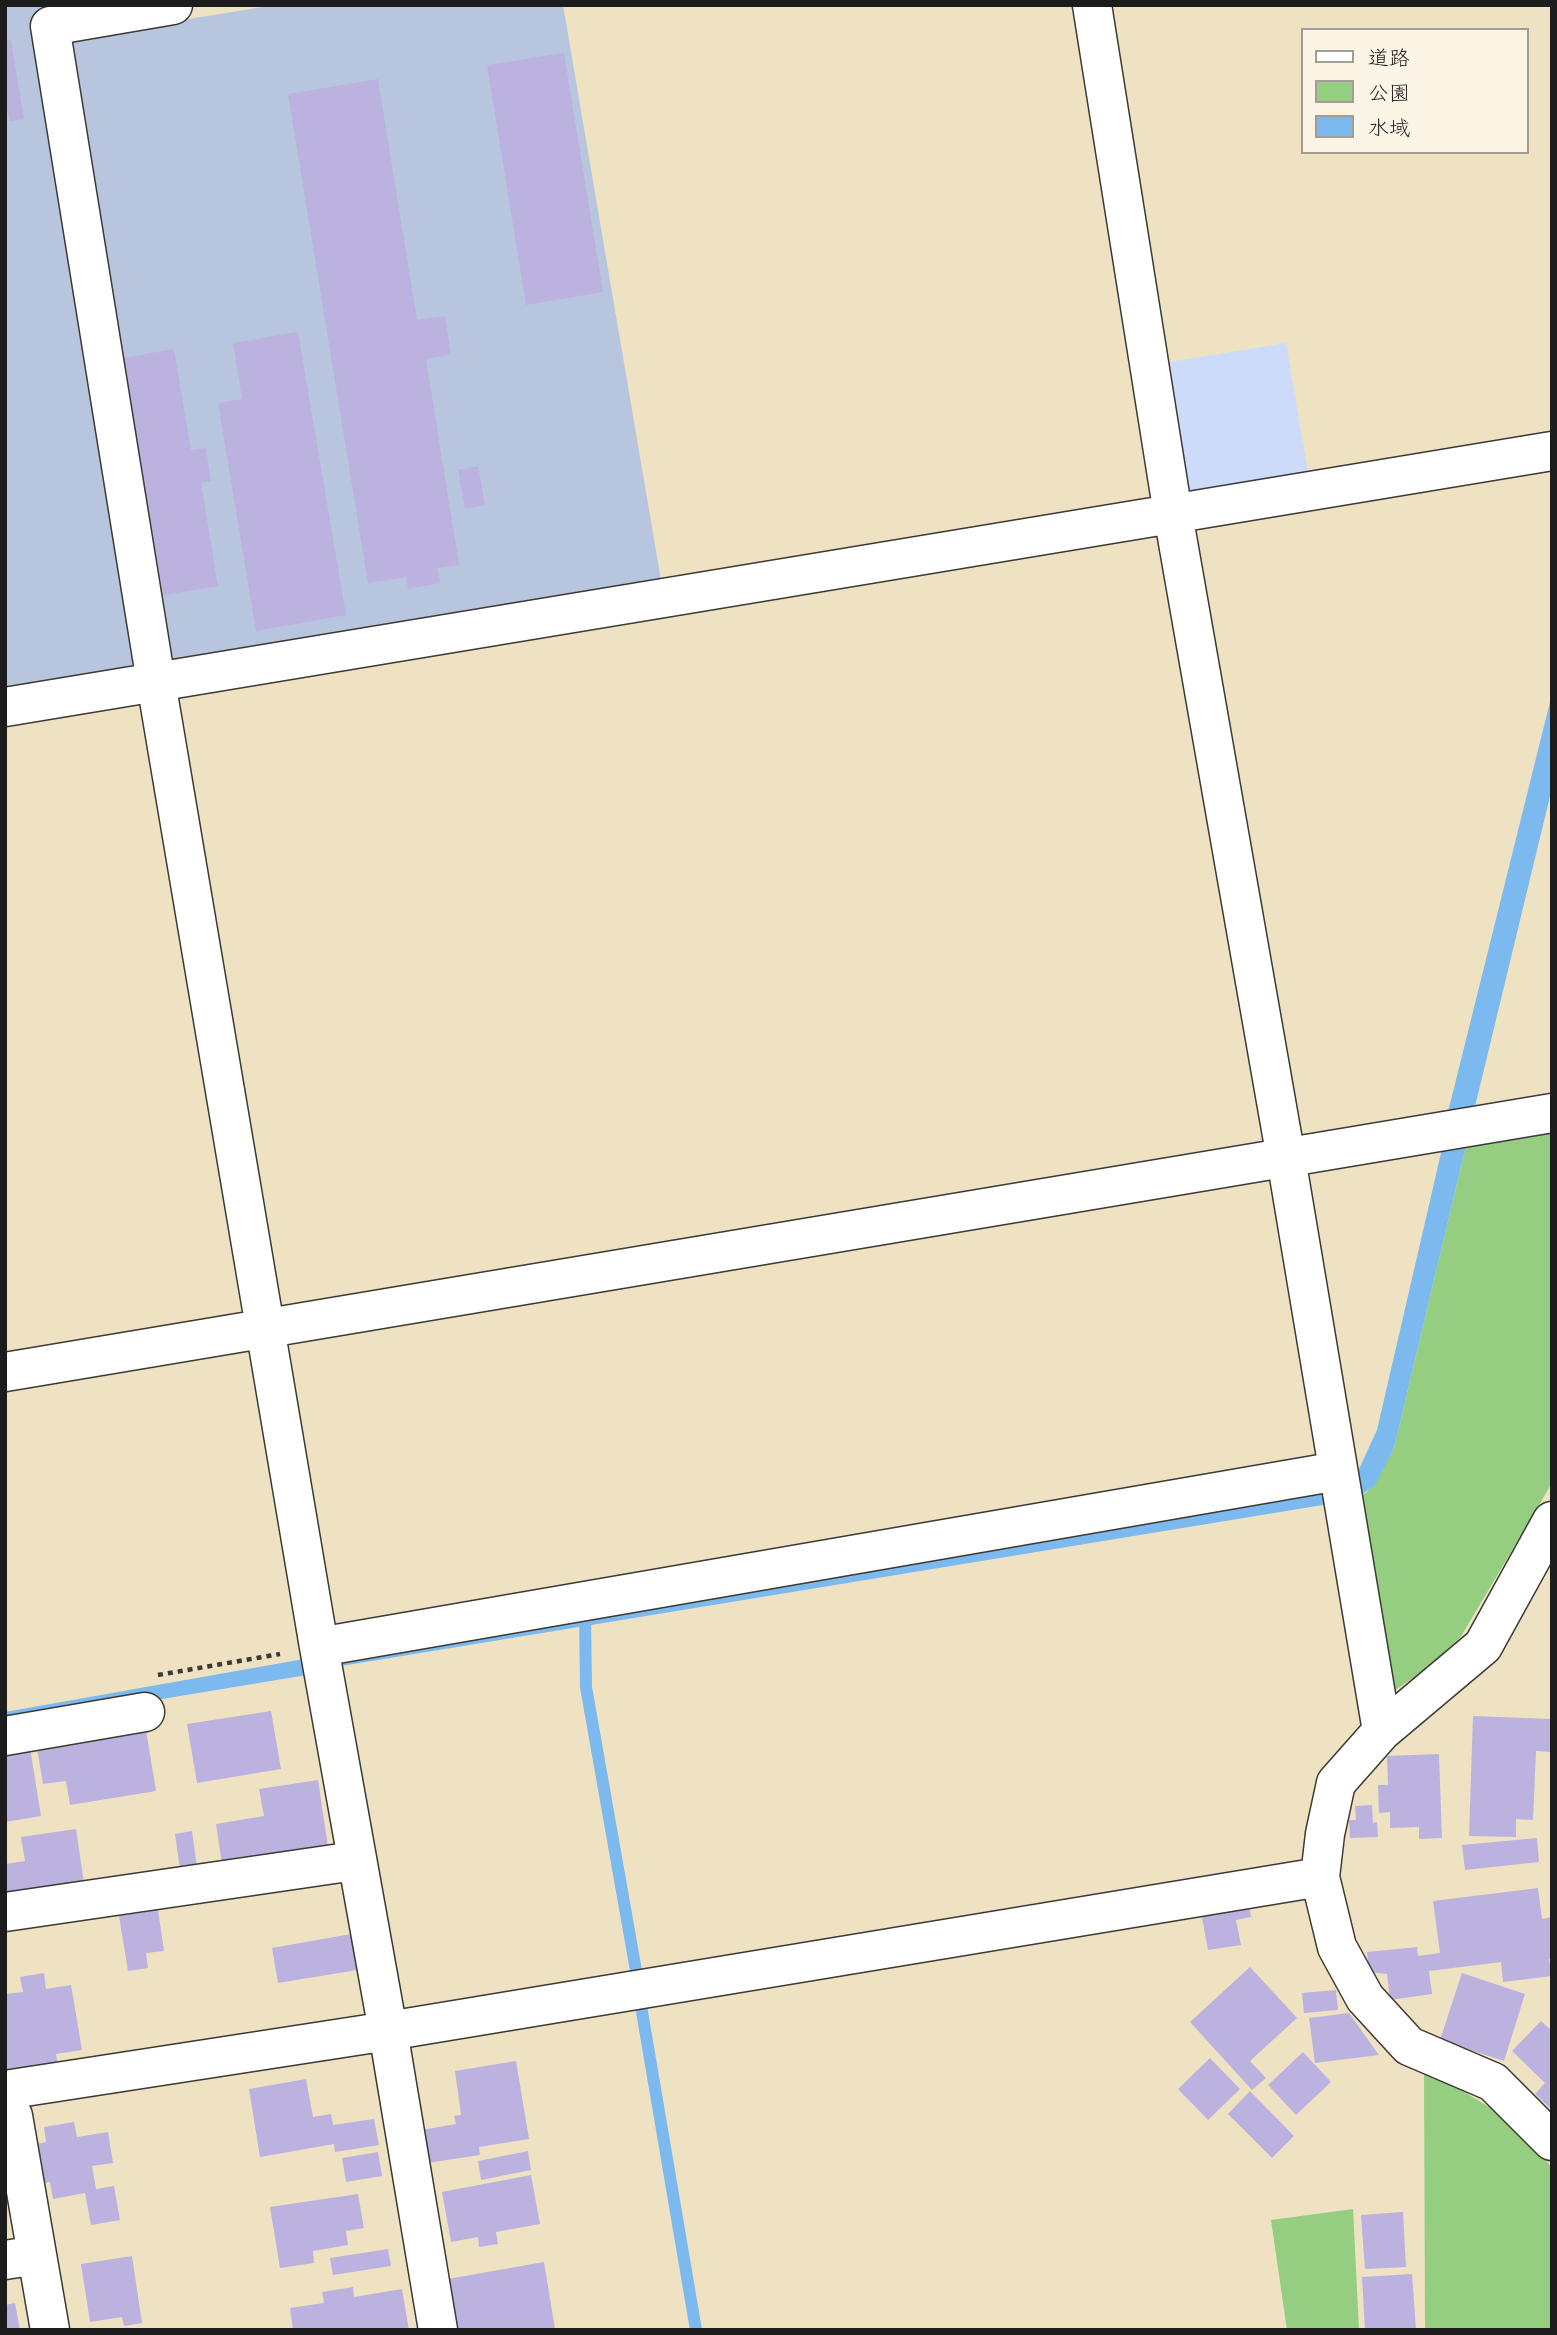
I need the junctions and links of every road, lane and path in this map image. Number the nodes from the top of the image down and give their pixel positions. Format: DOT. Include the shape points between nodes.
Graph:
graph roads {
  1 [pos="173,5"];
  2 [pos="1092,5"];
  3 [pos="1552,451"];
  4 [pos="1173,514"];
  5 [pos="156,682"];
  6 [pos="5,708"];
  7 [pos="1552,1114"];
  8 [pos="1286,1158"];
  9 [pos="266,1327"];
  10 [pos="5,1372"];
  11 [pos="1338,1471"];
  12 [pos="1552,1521"];
  13 [pos="319,1647"];
  14 [pos="145,1712"];
  15 [pos="1382,1731"];
  16 [pos="5,1736"];
  17 [pos="341,1863"];
  18 [pos="1320,1877"];
  19 [pos="5,1912"];
  20 [pos="388,2031"];
  21 [pos="5,2090"];
  22 [pos="5,2109"];
  23 [pos="1552,2141"];
  24 [pos="21,2258"];
  25 [pos="50,2330"];
  26 [pos="438,2330"];
  1 -- 5 [label="street" via="50,26"];
  2 -- 4 [label="street"];
  3 -- 4 [label="street"];
  4 -- 5 [label="street"];
  4 -- 8 [label="street"];
  5 -- 6 [label="street"];
  5 -- 9 [label="street"];
  7 -- 8 [label="street"];
  8 -- 9 [label="street"];
  8 -- 11 [label="street"];
  9 -- 10 [label="street"];
  9 -- 13 [label="street"];
  11 -- 13 [label="street"];
  11 -- 15 [label="street"];
  12 -- 15 [label="street" via="1483,1646"];
  13 -- 20 [label="street"];
  14 -- 16 [label="street"];
  15 -- 18 [label="street" via="1336,1783"];
  17 -- 19 [label="street"];
  18 -- 20 [label="street"];
  18 -- 23 [label="street" via="1337,1947 1366,1998 1409,2046 1493,2082"];
  20 -- 21 [label="street"];
  20 -- 26 [label="street"];
  22 -- 24 [label="street" via="13,2116"];
  24 -- 25 [label="street"];
}
